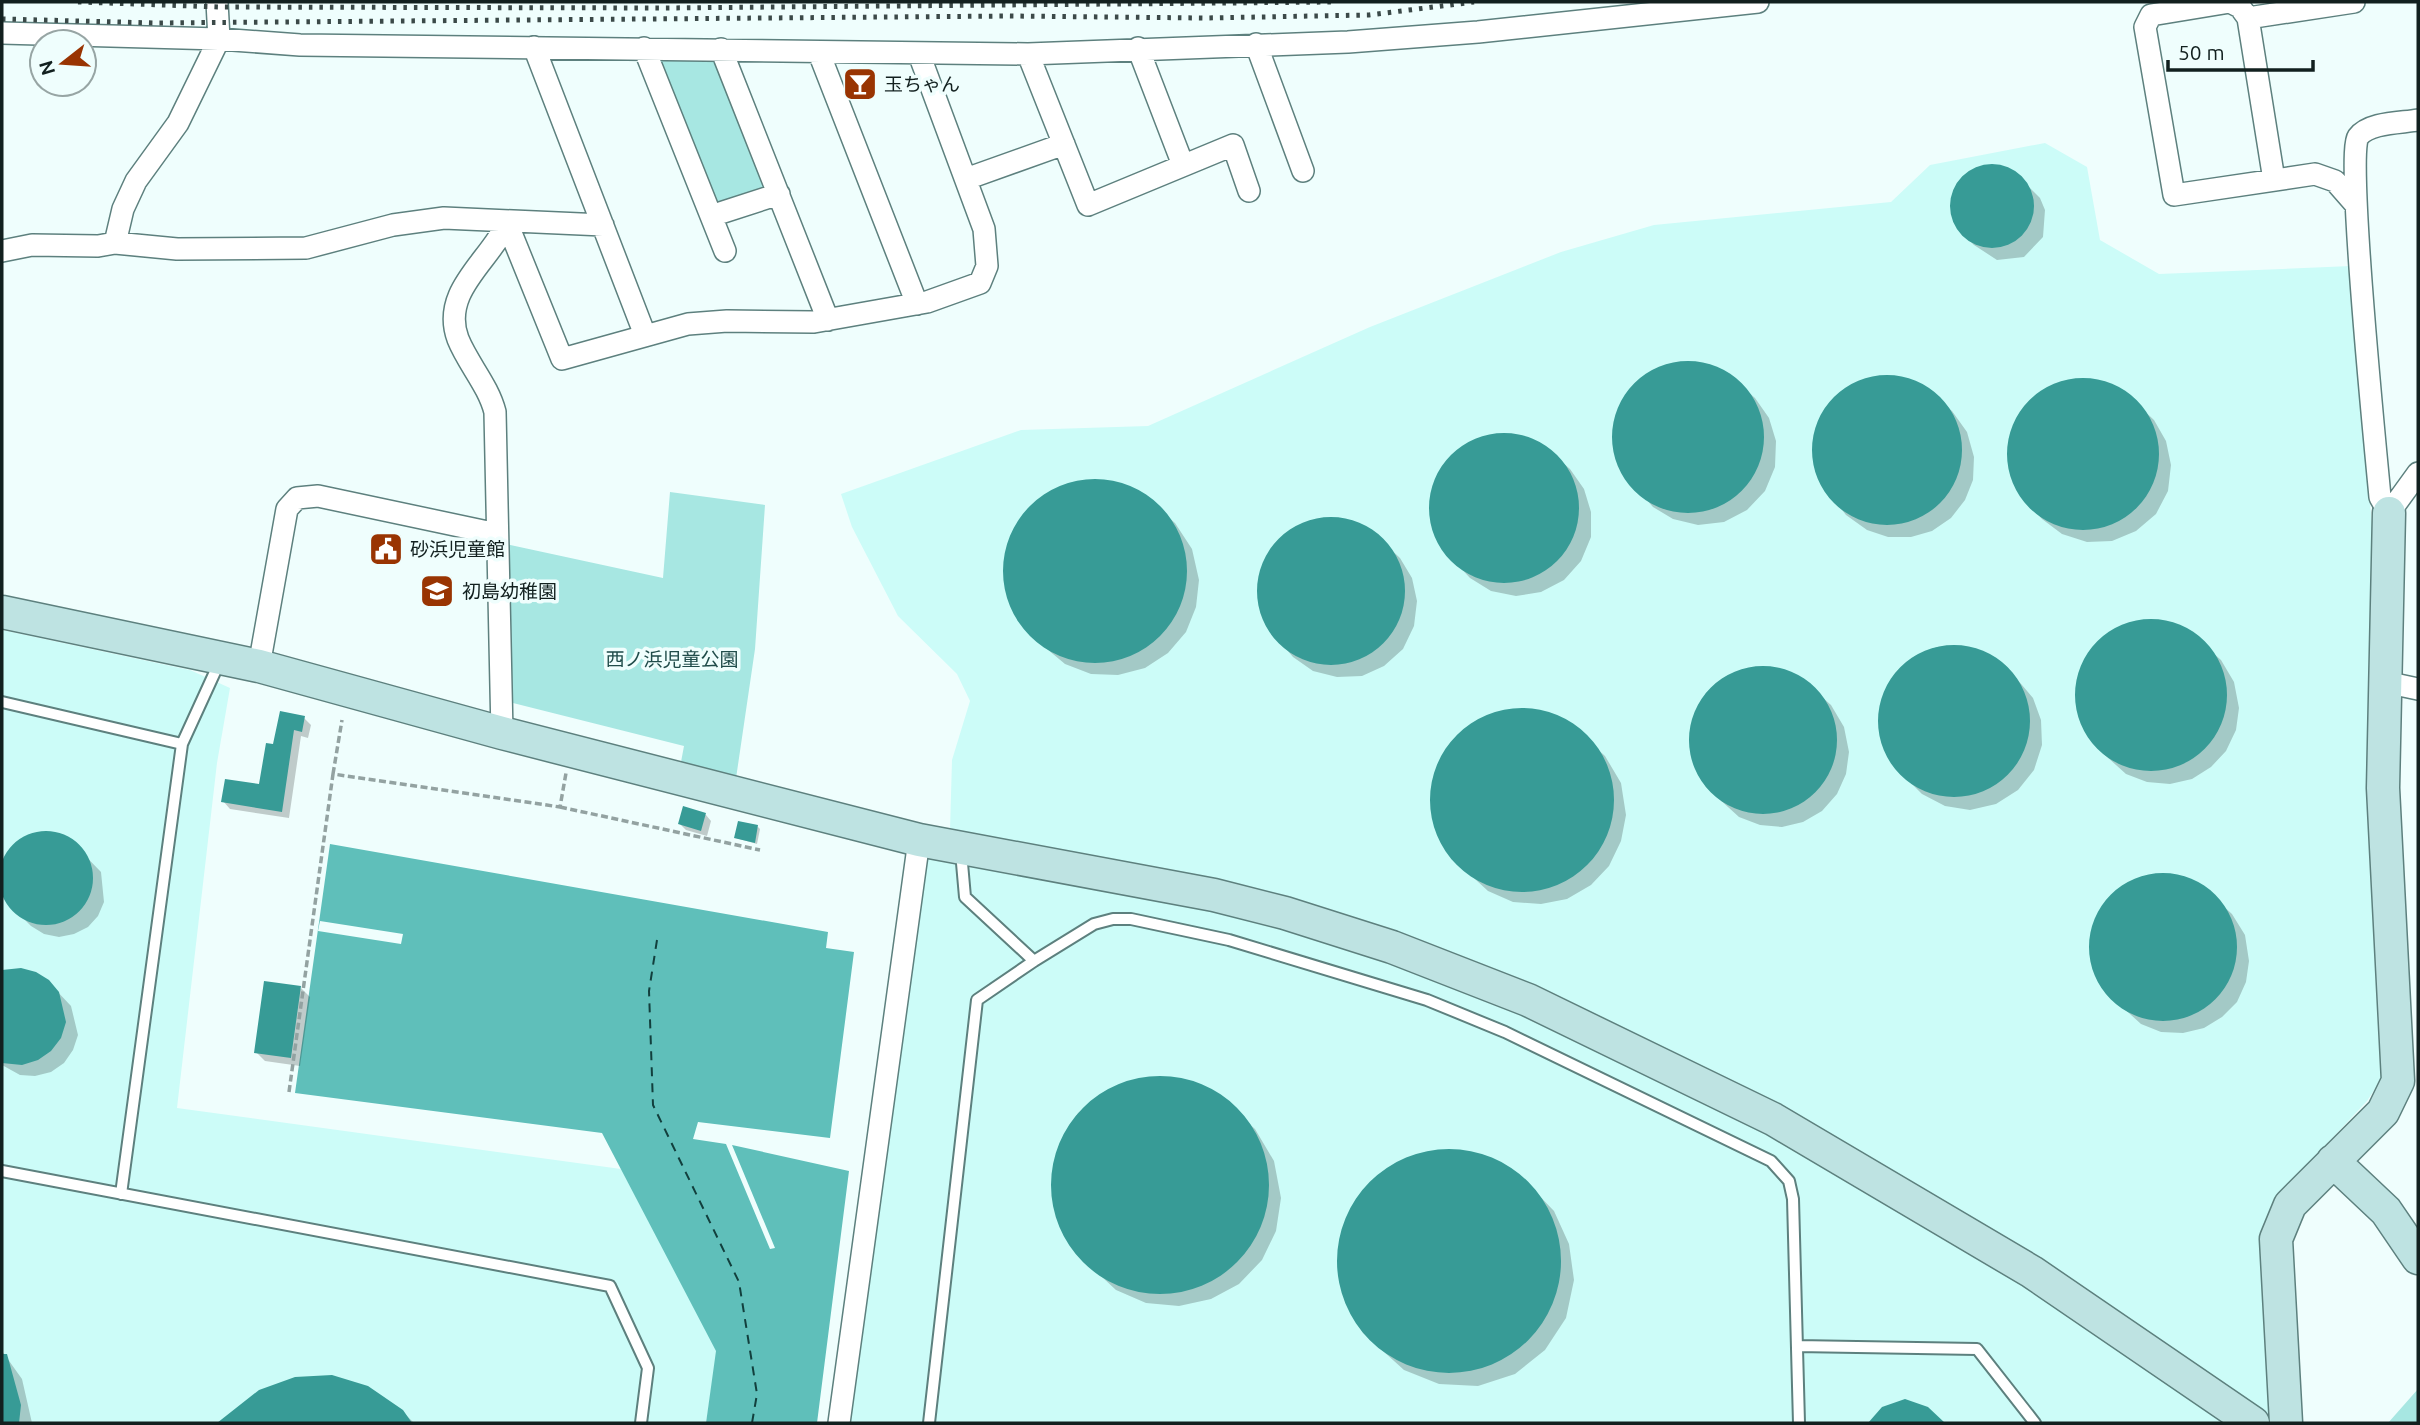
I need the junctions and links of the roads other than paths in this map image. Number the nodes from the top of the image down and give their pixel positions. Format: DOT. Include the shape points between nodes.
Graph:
graph roads {
  1 [pos="218,2"];
  2 [pos="1758,2"];
  3 [pos="2354,2"];
  4 [pos="2248,18"];
  5 [pos="2,33"];
  6 [pos="219,39"];
  7 [pos="1256,44"];
  8 [pos="534,47"];
  9 [pos="644,48"];
  10 [pos="1138,48"];
  11 [pos="721,49"];
  12 [pos="819,53"];
  13 [pos="919,54"];
  14 [pos="1028,54"];
  15 [pos="2418,120"];
  16 [pos="1064,144"];
  17 [pos="1183,165"];
  18 [pos="1303,171"];
  19 [pos="966,179"];
  20 [pos="2274,180"];
  21 [pos="1249,191"];
  22 [pos="779,194"];
  23 [pos="2356,205"];
  24 [pos="710,216"];
  25 [pos="507,223"];
  26 [pos="603,225"];
  27 [pos="115,243"];
  28 [pos="2,251"];
  29 [pos="724,251"];
  30 [pos="917,304"];
  31 [pos="828,320"];
  32 [pos="645,335"];
  33 [pos="2418,473"];
  34 [pos="2389,513"];
  35 [pos="497,534"];
  36 [pos="2,612"];
  37 [pos="221,658"];
  38 [pos="259,666"];
  39 [pos="2385,682"];
  40 [pos="2418,689"];
  41 [pos="2,702"];
  42 [pos="502,733"];
  43 [pos="182,744"];
  44 [pos="919,840"];
  45 [pos="961,849"];
  46 [pos="1034,961"];
  47 [pos="2333,1161"];
  48 [pos="2,1171"];
  49 [pos="121,1194"];
  50 [pos="2418,1258"];
  51 [pos="1797,1346"];
  52 [pos="641,1423"];
  53 [pos="839,1423"];
  54 [pos="929,1423"];
  55 [pos="1799,1423"];
  56 [pos="2035,1423"];
  57 [pos="2253,1423"];
  58 [pos="2286,1423"];
  1 -- 6 [label="street"];
  2 -- 7 [label="street" via="1478,32"];
  3 -- 4 [label="street"];
  4 -- 20 [label="street"];
  4 -- 20 [label="street" via="2230,2 2151,15 2145,27 2174,195"];
  5 -- 6 [label="street"];
  6 -- 8 [label="street" via="300,45"];
  6 -- 27 [label="street" via="178,123 136,181"];
  7 -- 10 [label="street"];
  7 -- 18 [label="street"];
  8 -- 9 [label="street"];
  8 -- 26 [label="street"];
  9 -- 11 [label="street"];
  9 -- 24 [label="street"];
  10 -- 14 [label="street"];
  10 -- 17 [label="street"];
  11 -- 12 [label="street"];
  11 -- 22 [label="street"];
  12 -- 13 [label="street"];
  12 -- 30 [label="street"];
  13 -- 14 [label="street"];
  13 -- 19 [label="street"];
  14 -- 16 [label="street"];
  15 -- 23 [label="street" via="2370,128 2360,135 2355,149"];
  16 -- 17 [label="street" via="1088,205"];
  16 -- 19 [label="street"];
  17 -- 21 [label="street" via="1233,145"];
  19 -- 30 [label="street" via="984,229 985,277 980,283"];
  20 -- 23 [label="street" via="2315,173 2325,176"];
  22 -- 24 [label="street"];
  22 -- 31 [label="street"];
  23 -- 34 [label="street" via="2380,498"];
  24 -- 29 [label="street"];
  25 -- 26 [label="street"];
  25 -- 27 [label="street" via="431,220 306,248 177,249"];
  25 -- 32 [label="street" via="562,359"];
  25 -- 35 [label="street" via="462,289 455,325 495,412"];
  26 -- 32 [label="street"];
  27 -- 28 [label="street" via="32,245"];
  30 -- 31 [label="street"];
  31 -- 32 [label="street" via="798,324 708,321"];
  33 -- 34 [label="street"];
  34 -- 39 [label="street"];
  35 -- 38 [label="street" via="318,496 297,498 287,509"];
  35 -- 42 [label="street"];
  36 -- 37 [label="street"];
  37 -- 38 [label="street"];
  37 -- 43 [label="lane"];
  38 -- 42 [label="street"];
  39 -- 40 [label="street"];
  39 -- 47 [label="street" via="2384,788 2398,1081 2383,1112"];
  41 -- 43 [label="lane"];
  42 -- 44 [label="street"];
  43 -- 49 [label="lane"];
  44 -- 45 [label="street"];
  44 -- 53 [label="street"];
  45 -- 46 [label="lane" via="965,897"];
  45 -- 57 [label="street" via="1144,881 1285,913 1392,947 1528,1000 1773,1119 1876,1177 2032,1272"];
  46 -- 51 [label="lane" via="1094,924 1113,919 1229,940 1427,1000 1506,1032 1756,1152 1781,1169 1793,1199"];
  46 -- 54 [label="lane" via="977,1000"];
  47 -- 50 [label="street" via="2386,1212"];
  47 -- 58 [label="street" via="2290,1205 2276,1240"];
  48 -- 49 [label="lane"];
  49 -- 52 [label="lane" via="610,1286 648,1368"];
  51 -- 55 [label="lane"];
  51 -- 56 [label="lane" via="1978,1349"];
}
